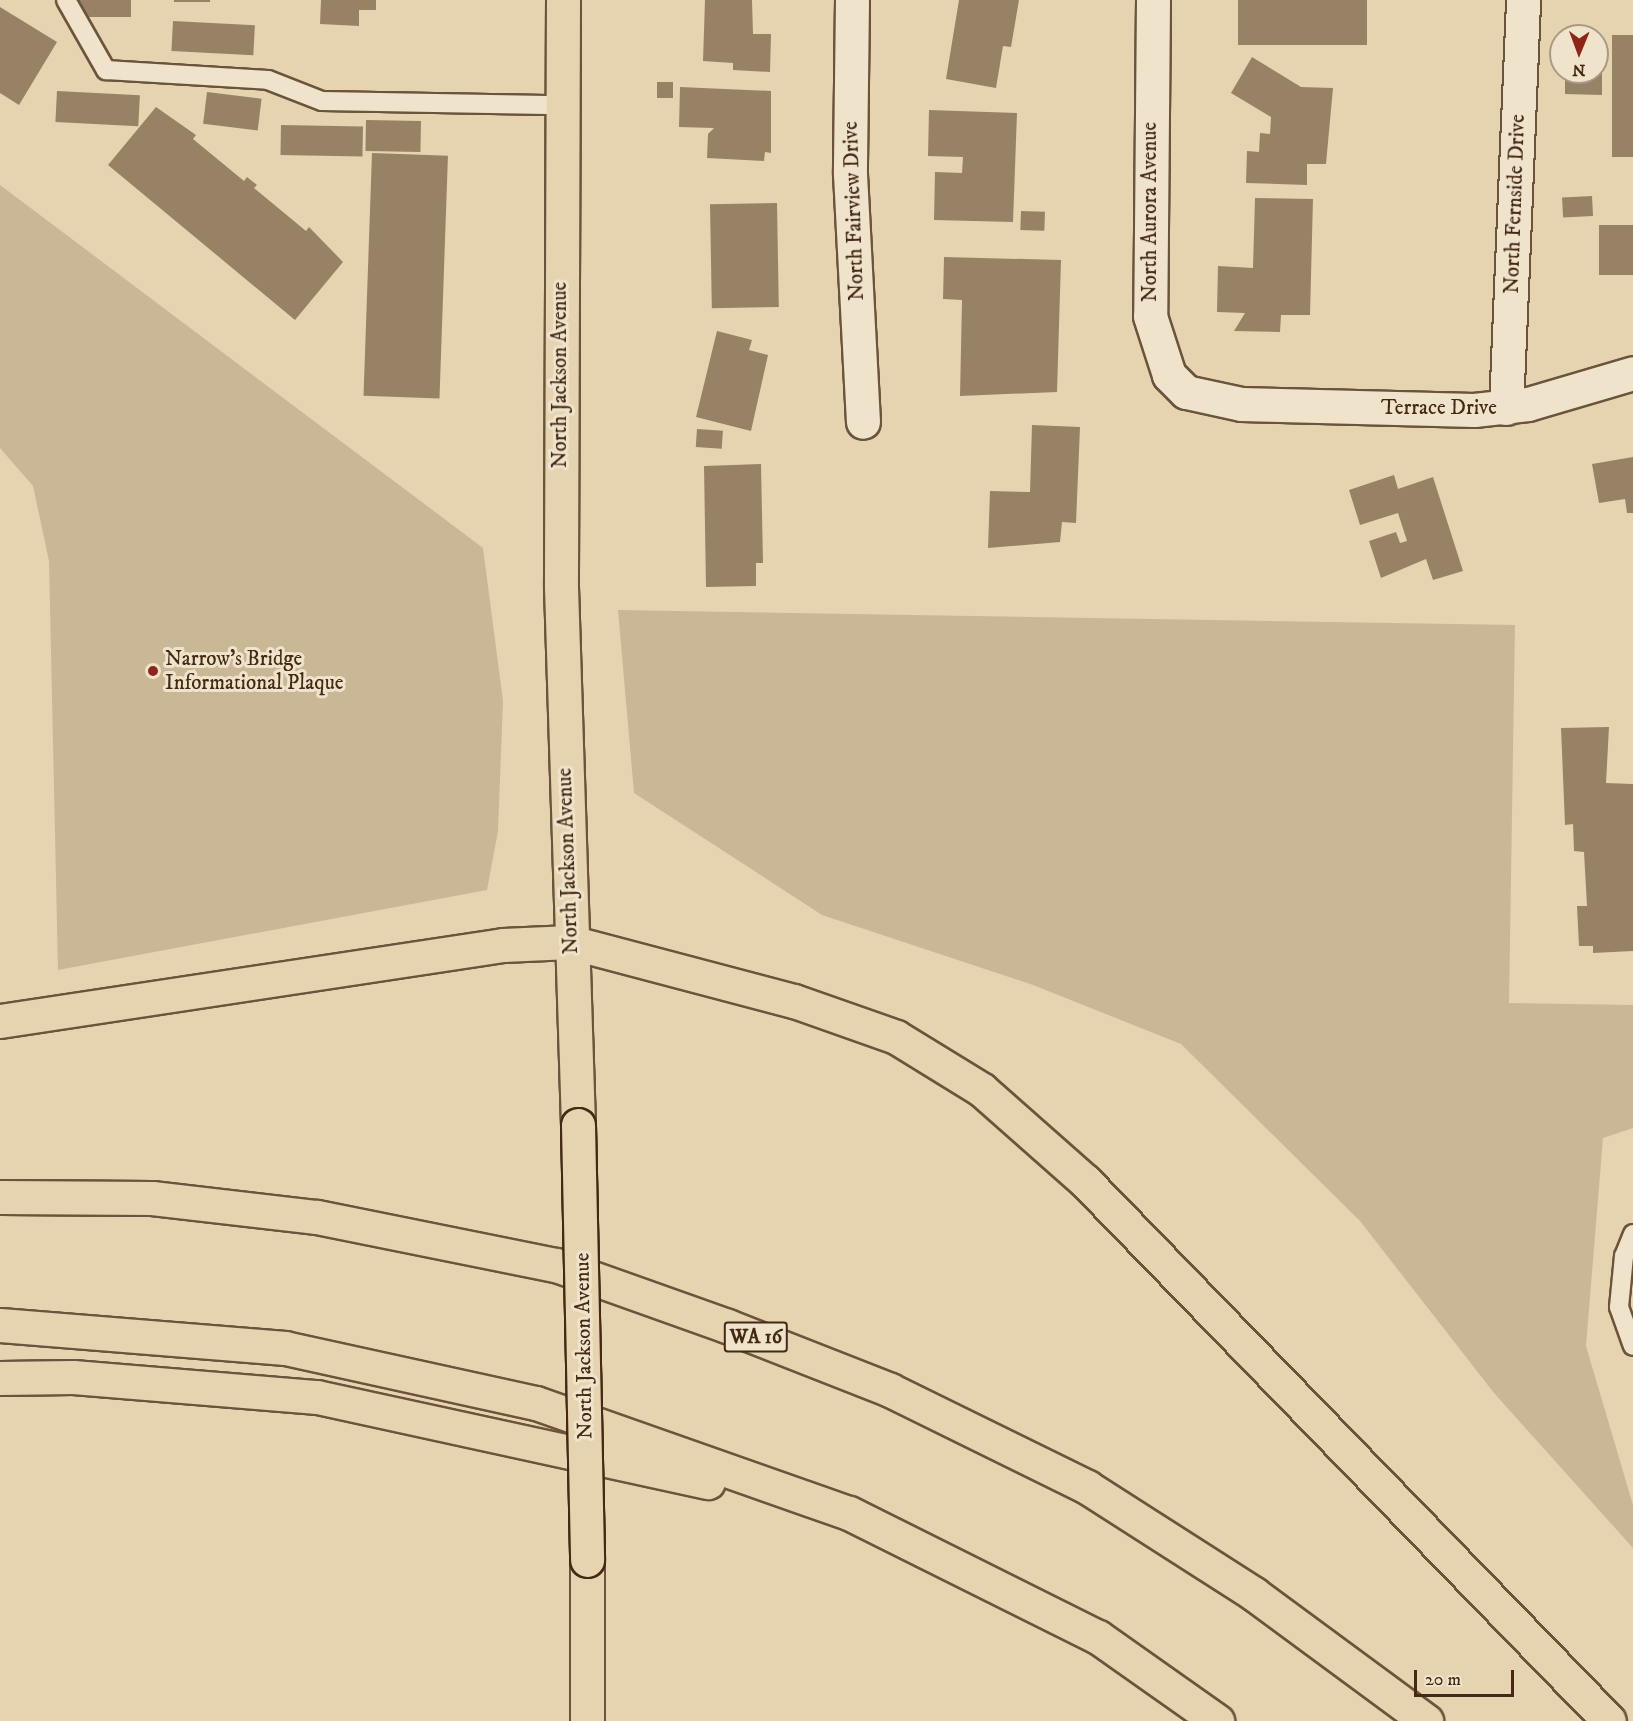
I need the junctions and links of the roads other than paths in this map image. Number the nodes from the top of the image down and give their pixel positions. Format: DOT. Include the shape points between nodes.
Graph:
graph roads {
  1 [pos="66,0"];
  2 [pos="563,0"];
  3 [pos="852,0"];
  4 [pos="1153,0"];
  5 [pos="1523,0"];
  6 [pos="561,105"];
  7 [pos="1633,373"];
  8 [pos="1241,404"];
  9 [pos="1506,408"];
  10 [pos="863,422"];
  11 [pos="570,942"];
  12 [pos="0,1021"];
  13 [pos="0,1197"];
  14 [pos="1633,1234"];
  15 [pos="0,1325"];
  16 [pos="1633,1346"];
  17 [pos="0,1378"];
  18 [pos="849,1513"];
  19 [pos="587,1721"];
  20 [pos="1217,1721"];
  21 [pos="1426,1721"];
  22 [pos="1609,1721"];
  1 -- 6 [label="lane" via="106,70 268,80 322,101"];
  2 -- 6 [label="main road, North Jackson Avenue"];
  3 -- 10 [label="street, North Fairview Drive" via="850,174"];
  4 -- 8 [label="street, North Aurora Avenue" via="1150,316 1169,375 1186,392"];
  5 -- 9 [label="street, North Fernside Drive"];
  6 -- 11 [label="main road, North Jackson Avenue" via="561,587"];
  7 -- 9 [label="street, Terrace Drive"];
  8 -- 9 [label="street, Terrace Drive"];
  11 -- 12 [label="main road" via="503,945"];
  11 -- 19 [label="main road, North Jackson Avenue, bridge" via="578,1125"];
  11 -- 22 [label="main road" via="794,1001 896,1037 982,1090 1085,1182"];
  13 -- 21 [label="main road, WA 16" via="152,1198 317,1217 556,1265 727,1326 890,1390 1087,1487 1254,1594"];
  14 -- 16 [label="lane" via="1624,1256 1619,1307"];
  15 -- 18 [label="main road" via="285,1348 524,1400"];
  17 -- 18 [label="main road" via="73,1377 317,1397"];
  18 -- 20 [label="main road" via="1098,1637"];
}
